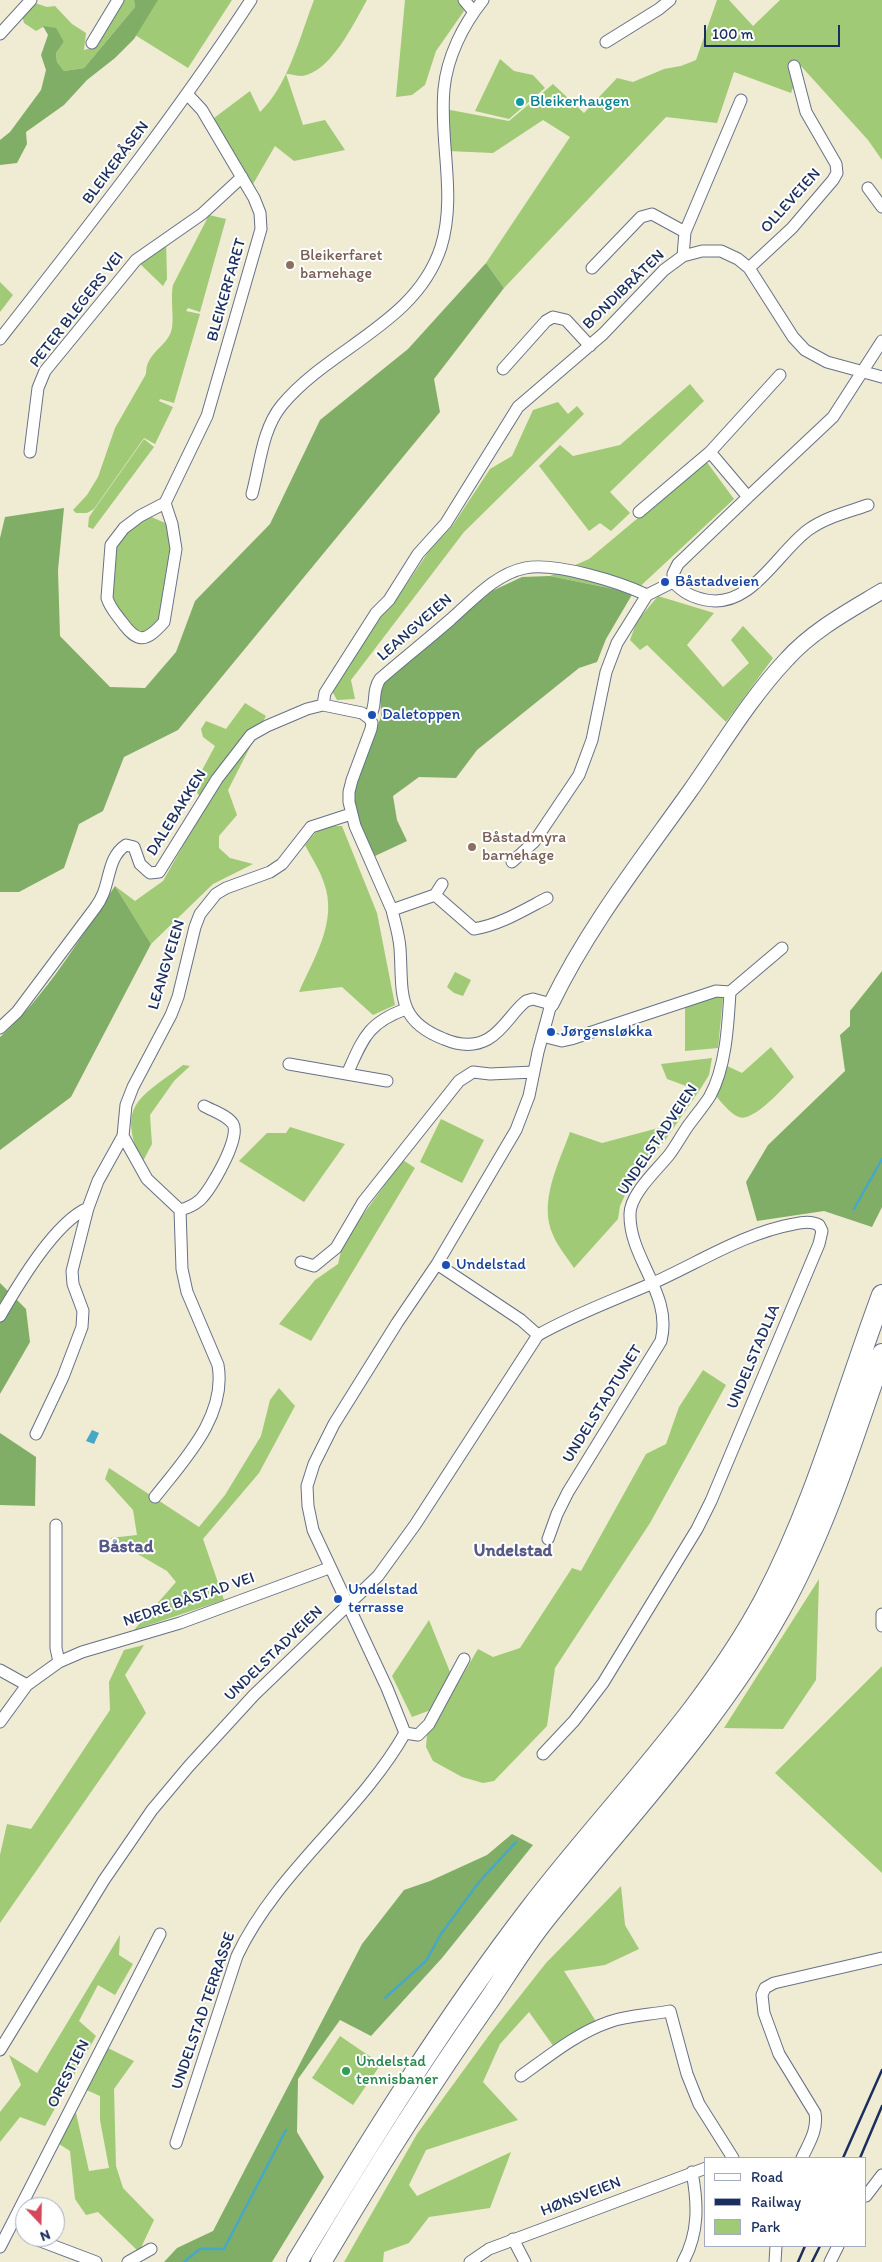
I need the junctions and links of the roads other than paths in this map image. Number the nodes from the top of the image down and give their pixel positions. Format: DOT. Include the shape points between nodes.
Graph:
graph roads {
  1 [pos="31,0"];
  2 [pos="118,0"];
  3 [pos="251,0"];
  4 [pos="464,0"];
  5 [pos="484,0"];
  6 [pos="670,0"];
  7 [pos="474,12"];
  8 [pos="0,34"];
  9 [pos="606,42"];
  10 [pos="92,44"];
  11 [pos="794,66"];
  12 [pos="188,95"];
  13 [pos="741,100"];
  14 [pos="242,177"];
  15 [pos="868,188"];
  16 [pos="882,207"];
  17 [pos="685,232"];
  18 [pos="683,256"];
  19 [pos="592,268"];
  20 [pos="748,268"];
  21 [pos="0,339"];
  22 [pos="882,341"];
  23 [pos="590,346"];
  24 [pos="503,369"];
  25 [pos="862,372"];
  26 [pos="780,375"];
  27 [pos="882,377"];
  28 [pos="30,452"];
  29 [pos="710,452"];
  30 [pos="252,494"];
  31 [pos="748,497"];
  32 [pos="165,503"];
  33 [pos="868,505"];
  34 [pos="639,512"];
  35 [pos="673,582"];
  36 [pos="882,591"];
  37 [pos="647,595"];
  38 [pos="323,705"];
  39 [pos="370,718"];
  40 [pos="351,814"];
  41 [pos="512,862"];
  42 [pos="442,884"];
  43 [pos="435,895"];
  44 [pos="547,898"];
  45 [pos="392,910"];
  46 [pos="782,948"];
  47 [pos="730,992"];
  48 [pos="551,1004"];
  49 [pos="406,1009"];
  50 [pos="0,1028"];
  51 [pos="542,1036"];
  52 [pos="289,1064"];
  53 [pos="534,1072"];
  54 [pos="347,1074"];
  55 [pos="387,1081"];
  56 [pos="204,1106"];
  57 [pos="123,1136"];
  58 [pos="88,1208"];
  59 [pos="180,1210"];
  60 [pos="300,1262"];
  61 [pos="437,1264"];
  62 [pos="653,1283"];
  63 [pos="882,1295"];
  64 [pos="0,1316"];
  65 [pos="538,1335"];
  66 [pos="882,1354"];
  67 [pos="36,1434"];
  68 [pos="155,1497"];
  69 [pos="56,1525"];
  70 [pos="548,1540"];
  71 [pos="329,1568"];
  72 [pos="348,1606"];
  73 [pos="882,1614"];
  74 [pos="882,1626"];
  75 [pos="464,1659"];
  76 [pos="59,1662"];
  77 [pos="0,1670"];
  78 [pos="27,1685"];
  79 [pos="0,1722"];
  80 [pos="405,1733"];
  81 [pos="544,1754"];
  82 [pos="160,1934"];
  83 [pos="882,1958"];
  84 [pos="0,2050"];
  85 [pos="521,2076"];
  86 [pos="176,2143"];
  87 [pos="732,2157"];
  88 [pos="802,2157"];
  89 [pos="704,2169"];
  90 [pos="692,2172"];
  91 [pos="882,2175"];
  92 [pos="867,2195"];
  93 [pos="9,2229"];
  94 [pos="15,2231"];
  95 [pos="513,2239"];
  96 [pos="0,2247"];
  97 [pos="56,2247"];
  98 [pos="776,2247"];
  99 [pos="838,2247"];
  100 [pos="151,2249"];
  101 [pos="96,2262"];
  102 [pos="128,2262"];
  103 [pos="297,2262"];
  104 [pos="321,2262"];
  105 [pos="470,2262"];
  106 [pos="525,2262"];
  107 [pos="684,2262"];
  108 [pos="775,2262"];
  109 [pos="830,2262"];
  1 -- 8 [label="street"];
  2 -- 10 [label="street"];
  3 -- 12 [label="street, BLEIKERÅSEN"];
  4 -- 7 [label="street"];
  5 -- 7 [label="street"];
  6 -- 9 [label="street"];
  7 -- 30 [label="street" via="453,51 444,89 448,209 440,247 415,294 306,381 281,406 266,434"];
  11 -- 20 [label="street, OLLEVEIEN" via="806,112 836,164 837,173 792,228"];
  12 -- 14 [label="street, BLEIKERFARET" via="202,110"];
  12 -- 21 [label="street, BLEIKERÅSEN"];
  13 -- 17 [label="street"];
  14 -- 28 [label="street, PETER BLEGERS VEI" via="202,214 136,260 45,370 38,388"];
  14 -- 32 [label="street, BLEIKERFARET" via="258,206 261,228 207,416"];
  15 -- 16 [label="street"];
  17 -- 18 [label="street"];
  17 -- 19 [label="street" via="647,214"];
  18 -- 20 [label="street, BONDIBRÅTEN" via="721,251"];
  18 -- 23 [label="street, BONDIBRÅTEN" via="664,270"];
  20 -- 25 [label="street, BONDIBRÅTEN" via="805,350 827,362"];
  22 -- 25 [label="street"];
  23 -- 24 [label="street" via="566,320 553,316"];
  23 -- 38 [label="street, BONDIBRÅTEN" via="512,414 446,523 418,554 389,600 368,625 325,693"];
  25 -- 27 [label="street, BONDIBRÅTEN"];
  25 -- 31 [label="street" via="833,417"];
  26 -- 29 [label="street"];
  29 -- 31 [label="street"];
  29 -- 34 [label="street"];
  31 -- 35 [label="street" via="678,564"];
  32 -- 32 [label="street" via="124,528 111,545 109,605 131,635 138,638 156,631 164,622 176,549"];
  33 -- 35 [label="street" via="815,525 738,596 711,601 683,592"];
  35 -- 37 [label="street"];
  36 -- 48 [label="street" via="823,627 787,659 606,909 570,965"];
  37 -- 39 [label="street, LEANGVEIEN" via="572,571 539,567 510,573 490,586 380,679 374,687 375,710"];
  37 -- 41 [label="street" via="617,643 606,672 592,740 579,775 534,842"];
  38 -- 39 [label="street" via="362,713"];
  38 -- 50 [label="street, DALEBAKKEN" via="306,709 251,735 217,779 159,872 150,873 144,869 134,847 126,845 120,849 95,908 17,1012"];
  39 -- 40 [label="street, LEANGVEIEN" via="371,729 349,792"];
  40 -- 45 [label="street"];
  40 -- 57 [label="street, LEANGVEIEN" via="311,827 282,864 270,872 226,888 208,903 195,927 171,1015 126,1105"];
  42 -- 43 [label="street"];
  43 -- 44 [label="street" via="474,929 488,927"];
  43 -- 45 [label="street"];
  45 -- 49 [label="street" via="400,947 401,992"];
  46 -- 47 [label="street"];
  47 -- 51 [label="street" via="716,991 571,1039 562,1041"];
  47 -- 62 [label="street, UNDELSTADVEIEN" via="722,1068 710,1096 670,1154 639,1191 629,1213 636,1244"];
  48 -- 49 [label="street" via="533,999 526,1001 494,1035 472,1044 428,1033"];
  48 -- 51 [label="street"];
  49 -- 54 [label="street" via="380,1021 369,1032"];
  51 -- 53 [label="street"];
  52 -- 54 [label="street"];
  53 -- 60 [label="street" via="473,1072 459,1081 363,1202 336,1248 314,1266"];
  53 -- 61 [label="street" via="516,1130"];
  54 -- 55 [label="street"];
  56 -- 59 [label="street" via="227,1118 235,1134 232,1146 204,1195"];
  57 -- 58 [label="street, LEANGVEIEN" via="98,1181"];
  57 -- 59 [label="street" via="147,1179"];
  58 -- 64 [label="street" via="70,1219 37,1258"];
  58 -- 67 [label="street, LEANGVEIEN" via="72,1271 72,1284 83,1311 82,1327"];
  59 -- 68 [label="street" via="182,1269 187,1292 218,1365 219,1391 201,1435"];
  61 -- 65 [label="street"];
  61 -- 71 [label="street" via="334,1424 314,1464 307,1486 308,1506 313,1530"];
  62 -- 65 [label="street, UNDELSTADLIA" via="556,1324"];
  62 -- 70 [label="street, UNDELSTADTUNET" via="664,1316 661,1341 568,1492 556,1514"];
  62 -- 81 [label="street, UNDELSTADLIA" via="750,1238 793,1224 813,1222 822,1231 697,1528 603,1682"];
  63 -- 103 [label="highway" via="809,1505 764,1601 698,1700 529,1910 447,2023 378,2128"];
  65 -- 72 [label="street, UNDELSTADVEIEN" via="397,1552"];
  66 -- 104 [label="highway" via="827,1511 780,1611 692,1740 543,1921 443,2067"];
  69 -- 76 [label="street" via="56,1648"];
  71 -- 72 [label="street"];
  71 -- 76 [label="street, NEDRE BÅSTAD VEI" via="180,1623"];
  72 -- 80 [label="street"];
  72 -- 84 [label="street, UNDELSTADVEIEN" via="247,1702 152,1810 104,1880"];
  73 -- 74 [label="street"];
  75 -- 80 [label="street" via="429,1724 418,1736"];
  76 -- 78 [label="street, NEDRE BÅSTAD VEI"];
  77 -- 78 [label="street"];
  78 -- 79 [label="street, NEDRE BÅSTAD VEI"];
  80 -- 86 [label="street, UNDELSTAD TERRASSE" via="385,1767 273,1897 248,1933"];
  82 -- 93 [label="street, ORESTIEN"];
  83 -- 88 [label="street" via="774,1982 765,1988 762,1996 764,2013 779,2054 814,2112 816,2123"];
  85 -- 87 [label="street" via="559,2048 603,2024 670,2011 687,2074 699,2104"];
  89 -- 90 [label="street, HØNSVEIEN"];
  90 -- 95 [label="street, HØNSVEIEN"];
  90 -- 107 [label="street" via="696,2219 691,2248"];
  91 -- 92 [label="street"];
  93 -- 94 [label="street"];
  93 -- 96 [label="street, ORESTIEN"];
  95 -- 105 [label="street, HØNSVEIEN" via="489,2249"];
  95 -- 106 [label="street"];
  97 -- 101 [label="street"];
  98 -- 108 [label="street"];
  99 -- 109 [label="street"];
  100 -- 102 [label="street"];
}
